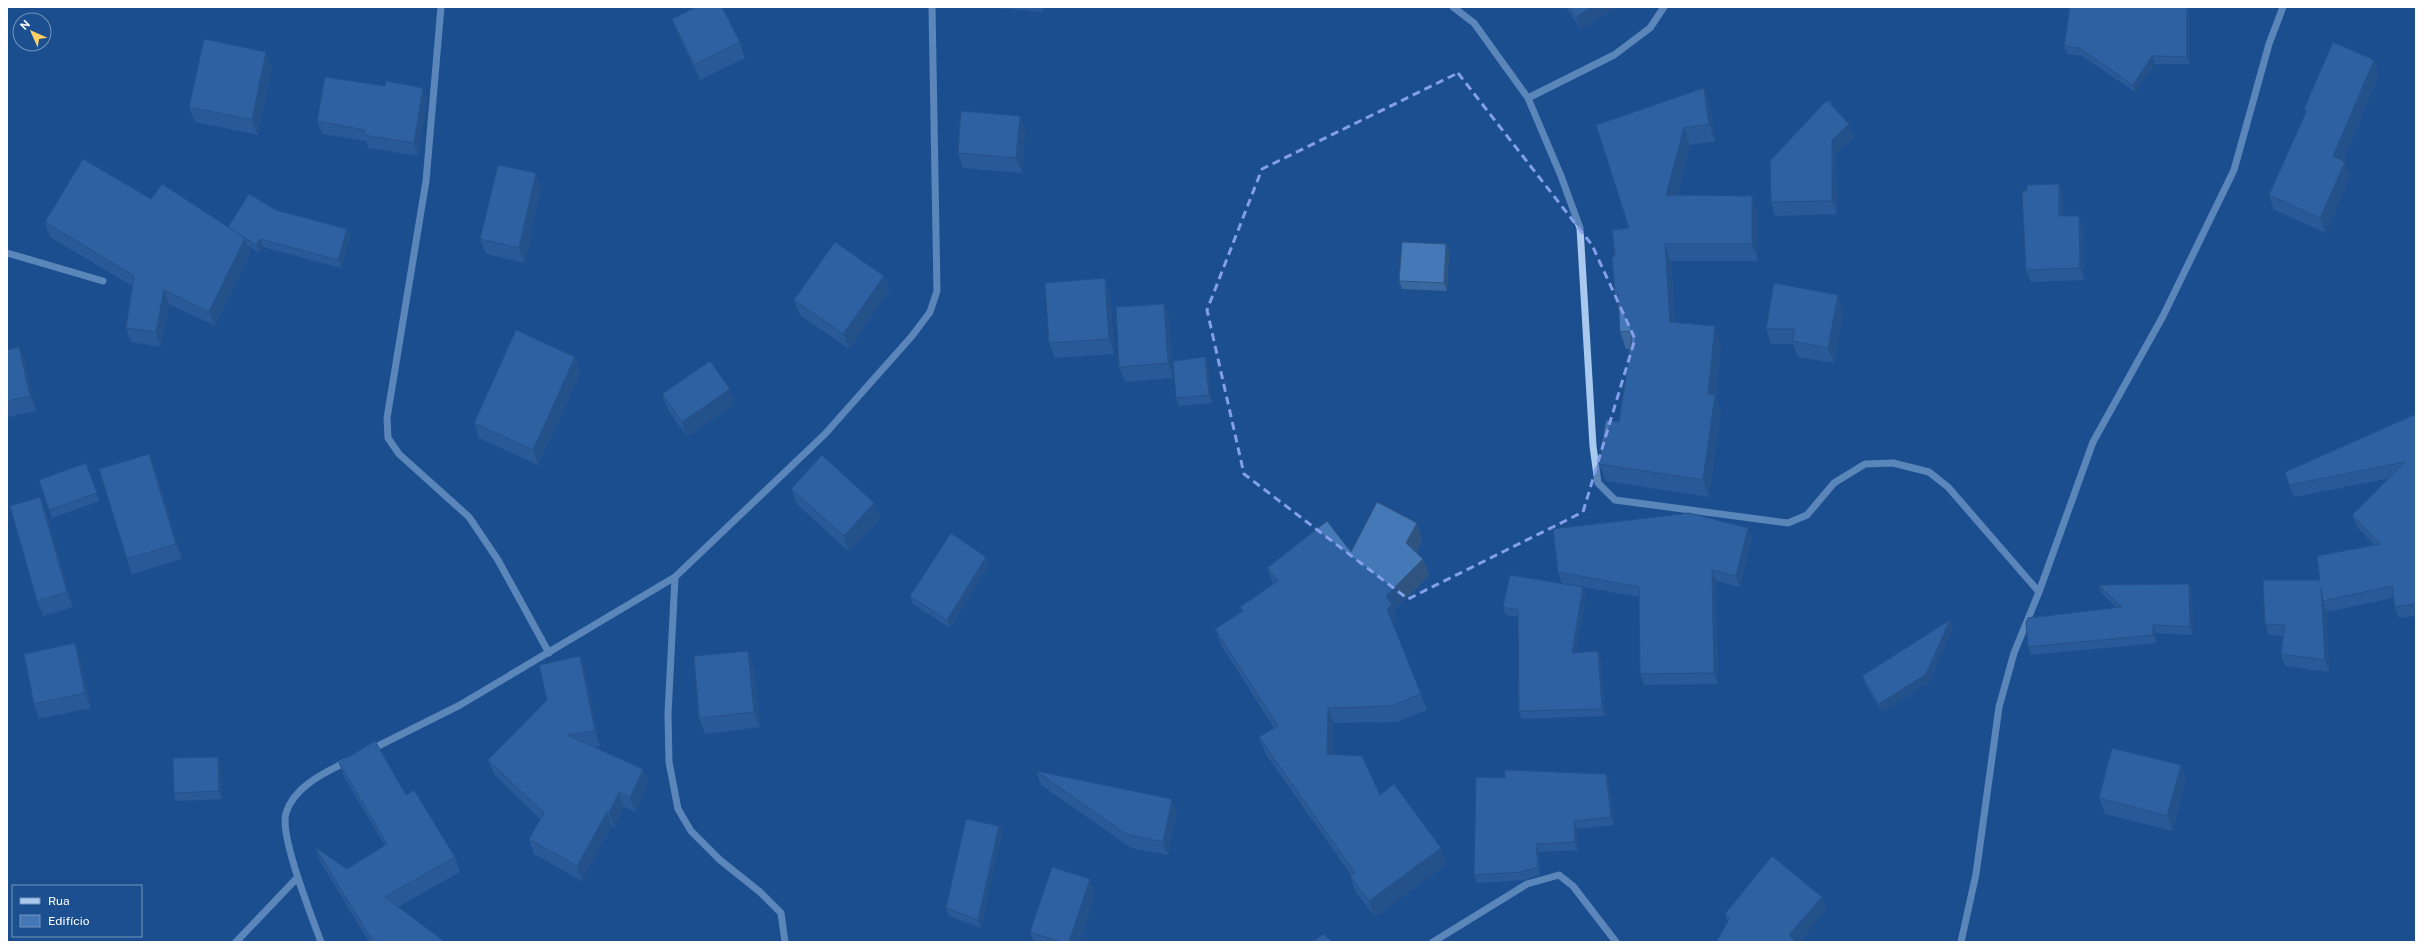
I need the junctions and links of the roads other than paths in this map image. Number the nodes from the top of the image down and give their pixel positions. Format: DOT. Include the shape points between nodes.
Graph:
graph roads {
  1 [pos="441,7"];
  2 [pos="932,7"];
  3 [pos="1453,7"];
  4 [pos="1664,7"];
  5 [pos="2283,7"];
  6 [pos="1528,98"];
  7 [pos="7,253"];
  8 [pos="103,281"];
  9 [pos="675,577"];
  10 [pos="2040,592"];
  11 [pos="549,653"];
  12 [pos="361,754"];
  13 [pos="354,758"];
  14 [pos="297,878"];
  15 [pos="236,942"];
  16 [pos="321,942"];
  17 [pos="785,942"];
  18 [pos="1433,942"];
  19 [pos="1616,942"];
  20 [pos="1961,942"];
  1 -- 11 [label="street" via="426,182 388,418 388,438 399,454 469,516 498,560"];
  2 -- 9 [label="street" via="937,291 930,312 912,336 825,434"];
  3 -- 6 [label="street" via="1474,23"];
  4 -- 6 [label="street" via="1650,28 1614,55"];
  5 -- 10 [label="street" via="2269,44 2234,170 2163,316 2093,442"];
  6 -- 10 [label="street" via="1580,228 1598,483 1615,500 1788,523 1806,515 1834,483 1865,464 1893,463 1929,472 1948,487"];
  7 -- 8 [label="street"];
  9 -- 11 [label="street"];
  9 -- 17 [label="street" via="668,714 669,762 678,809 691,831 781,913"];
  10 -- 20 [label="street" via="2014,653 1999,707 1976,874"];
  11 -- 12 [label="street" via="460,706"];
  13 -- 14 [label="street" via="318,776 297,795 286,813 285,826"];
  14 -- 15 [label="street"];
  14 -- 16 [label="street"];
  18 -- 19 [label="street" via="1527,884 1559,875 1573,886"];
}
